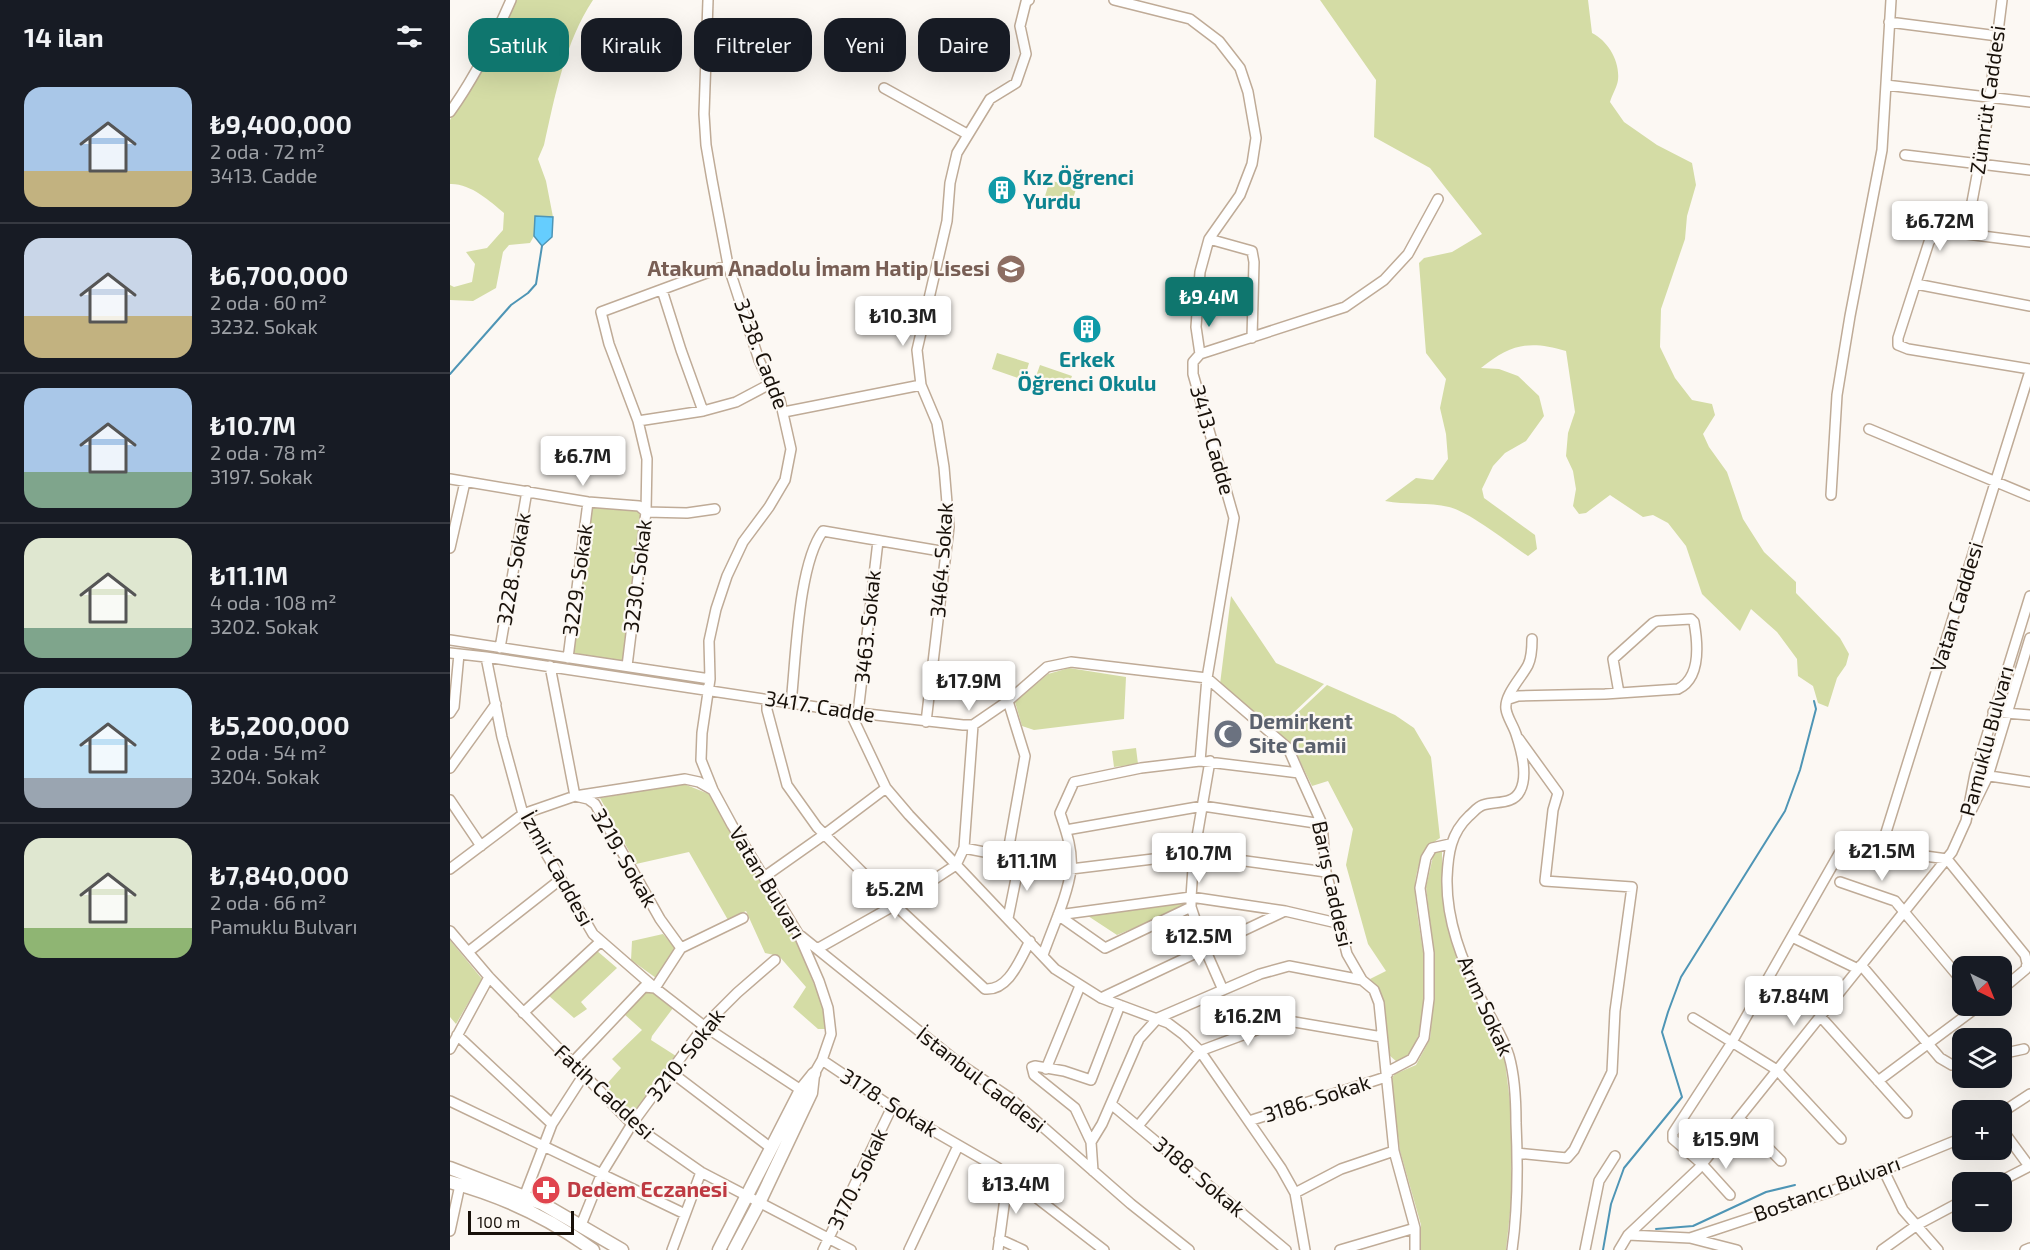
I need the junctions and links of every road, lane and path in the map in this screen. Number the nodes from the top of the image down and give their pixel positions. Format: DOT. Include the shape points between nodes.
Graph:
graph roads {
  1 [pos="511,0"];
  2 [pos="708,0"];
  3 [pos="1114,0"];
  4 [pos="1891,0"];
  5 [pos="2002,0"];
  6 [pos="1027,1"];
  7 [pos="1889,22"];
  8 [pos="1998,36"];
  9 [pos="1886,85"];
  10 [pos="884,88"];
  11 [pos="1990,97"];
  12 [pos="2030,102"];
  13 [pos="450,112"];
  14 [pos="967,134"];
  15 [pos="1905,155"];
  16 [pos="1980,163"];
  17 [pos="2030,170"];
  18 [pos="1438,199"];
  19 [pos="1966,234"];
  20 [pos="1209,239"];
  21 [pos="2030,242"];
  22 [pos="728,265"];
  23 [pos="1916,284"];
  24 [pos="662,290"];
  25 [pos="2030,306"];
  26 [pos="1252,338"];
  27 [pos="1200,354"];
  28 [pos="2030,370"];
  29 [pos="770,384"];
  30 [pos="921,385"];
  31 [pos="703,411"];
  32 [pos="784,412"];
  33 [pos="638,421"];
  34 [pos="1869,429"];
  35 [pos="450,479"];
  36 [pos="1997,481"];
  37 [pos="465,482"];
  38 [pos="527,491"];
  39 [pos="1831,495"];
  40 [pos="2030,496"];
  41 [pos="588,502"];
  42 [pos="715,509"];
  43 [pos="646,512"];
  44 [pos="878,541"];
  45 [pos="450,548"];
  46 [pos="946,552"];
  47 [pos="2030,596"];
  48 [pos="2030,638"];
  49 [pos="1532,639"];
  50 [pos="450,640"];
  51 [pos="500,648"];
  52 [pos="455,654"];
  53 [pos="486,657"];
  54 [pos="568,658"];
  55 [pos="550,666"];
  56 [pos="627,666"];
  57 [pos="1207,678"];
  58 [pos="710,679"];
  59 [pos="708,690"];
  60 [pos="1619,693"];
  61 [pos="768,699"];
  62 [pos="1509,699"];
  63 [pos="1008,701"];
  64 [pos="792,703"];
  65 [pos="496,704"];
  66 [pos="854,712"];
  67 [pos="1993,712"];
  68 [pos="450,713"];
  69 [pos="2007,713"];
  70 [pos="2030,715"];
  71 [pos="926,722"];
  72 [pos="973,725"];
  73 [pos="1516,735"];
  74 [pos="1200,761"];
  75 [pos="1210,761"];
  76 [pos="450,768"];
  77 [pos="1299,773"];
  78 [pos="1975,774"];
  79 [pos="1989,776"];
  80 [pos="2030,782"];
  81 [pos="886,788"];
  82 [pos="713,790"];
  83 [pos="575,796"];
  84 [pos="450,800"];
  85 [pos="1203,806"];
  86 [pos="523,814"];
  87 [pos="1966,821"];
  88 [pos="1322,824"];
  89 [pos="1066,830"];
  90 [pos="825,834"];
  91 [pos="1883,842"];
  92 [pos="1450,844"];
  93 [pos="481,846"];
  94 [pos="964,848"];
  95 [pos="1194,854"];
  96 [pos="1007,857"];
  97 [pos="1020,859"];
  98 [pos="1947,859"];
  99 [pos="957,864"];
  100 [pos="450,869"];
  101 [pos="1071,869"];
  102 [pos="1326,872"];
  103 [pos="764,877"];
  104 [pos="561,879"];
  105 [pos="1840,882"];
  106 [pos="1191,902"];
  107 [pos="894,905"];
  108 [pos="1285,911"];
  109 [pos="1904,911"];
  110 [pos="1058,915"];
  111 [pos="743,918"];
  112 [pos="1008,918"];
  113 [pos="1337,923"];
  114 [pos="450,931"];
  115 [pos="799,935"];
  116 [pos="1792,937"];
  117 [pos="600,941"];
  118 [pos="1030,941"];
  119 [pos="681,948"];
  120 [pos="817,949"];
  121 [pos="1205,949"];
  122 [pos="468,952"];
  123 [pos="1043,954"];
  124 [pos="775,960"];
  125 [pos="1860,967"];
  126 [pos="1952,969"];
  127 [pos="489,977"];
  128 [pos="1362,980"];
  129 [pos="2012,981"];
  130 [pos="1080,986"];
  131 [pos="655,988"];
  132 [pos="1223,990"];
  133 [pos="1101,998"];
  134 [pos="1120,1005"];
  135 [pos="523,1013"];
  136 [pos="1820,1016"];
  137 [pos="1965,1016"];
  138 [pos="1158,1018"];
  139 [pos="1692,1018"];
  140 [pos="704,1026"];
  141 [pos="457,1035"];
  142 [pos="1382,1037"];
  143 [pos="1732,1042"];
  144 [pos="1928,1044"];
  145 [pos="450,1049"];
  146 [pos="2024,1049"];
  147 [pos="1200,1051"];
  148 [pos="2012,1052"];
  149 [pos="1384,1057"];
  150 [pos="822,1060"];
  151 [pos="572,1064"];
  152 [pos="1952,1065"];
  153 [pos="1396,1067"];
  154 [pos="1046,1068"];
  155 [pos="1778,1070"];
  156 [pos="670,1072"];
  157 [pos="814,1074"];
  158 [pos="583,1076"];
  159 [pos="1386,1077"];
  160 [pos="1878,1081"];
  161 [pos="801,1090"];
  162 [pos="2030,1094"];
  163 [pos="450,1101"];
  164 [pos="1111,1104"];
  165 [pos="2012,1106"];
  166 [pos="892,1107"];
  167 [pos="1906,1113"];
  168 [pos="1739,1118"];
  169 [pos="1249,1121"];
  170 [pos="552,1124"];
  171 [pos="632,1124"];
  172 [pos="1138,1126"];
  173 [pos="1841,1139"];
  174 [pos="1091,1142"];
  175 [pos="1952,1142"];
  176 [pos="2012,1143"];
  177 [pos="542,1146"];
  178 [pos="958,1146"];
  179 [pos="771,1148"];
  180 [pos="1394,1151"];
  181 [pos="1517,1153"];
  182 [pos="1615,1156"];
  183 [pos="1781,1161"];
  184 [pos="1702,1164"];
  185 [pos="2029,1166"];
  186 [pos="450,1168"];
  187 [pos="1883,1169"];
  188 [pos="1093,1171"];
  189 [pos="701,1172"];
  190 [pos="602,1173"];
  191 [pos="2012,1175"];
  192 [pos="1008,1176"];
  193 [pos="455,1184"];
  194 [pos="1295,1193"];
  195 [pos="1730,1195"];
  196 [pos="524,1197"];
  197 [pos="747,1197"];
  198 [pos="759,1203"];
  199 [pos="1952,1206"];
  200 [pos="685,1214"];
  201 [pos="581,1225"];
  202 [pos="1917,1225"];
  203 [pos="1415,1228"];
  204 [pos="450,1231"];
  205 [pos="1628,1235"];
  206 [pos="1690,1238"];
  207 [pos="828,1239"];
  208 [pos="999,1239"];
  209 [pos="2030,1248"];
  210 [pos="591,1249"];
  211 [pos="622,1250"];
  212 [pos="672,1250"];
  213 [pos="719,1250"];
  214 [pos="734,1250"];
  215 [pos="823,1250"];
  216 [pos="851,1250"];
  217 [pos="909,1250"];
  218 [pos="998,1250"];
  219 [pos="1023,1250"];
  220 [pos="1104,1250"];
  221 [pos="1189,1250"];
  222 [pos="1286,1250"];
  223 [pos="1305,1250"];
  224 [pos="1340,1250"];
  225 [pos="1415,1250"];
  226 [pos="1512,1250"];
  227 [pos="1585,1250"];
  228 [pos="1619,1250"];
  229 [pos="1737,1250"];
  230 [pos="1882,1250"];
  231 [pos="1938,1250"];
  232 [pos="2025,1250"];
  1 -- 13 [label="street"];
  2 -- 22 [label="street, 3238. Cadde" via="706,145"];
  3 -- 20 [label="street, 3413. Cadde" via="1190,19 1219,41 1240,68 1256,138 1252,164 1240,195"];
  4 -- 7 [label="street"];
  5 -- 8 [label="street, Zümrüt Caddesi"];
  6 -- 14 [label="street, 3464. Sokak" via="1020,26 1026,54 1016,83 990,99"];
  7 -- 8 [label="street"];
  7 -- 9 [label="street"];
  8 -- 11 [label="street, Zümrüt Caddesi"];
  9 -- 11 [label="street"];
  9 -- 39 [label="street" via="1882,150 1837,395"];
  10 -- 14 [label="street"];
  11 -- 12 [label="street"];
  11 -- 16 [label="street, Zümrüt Caddesi"];
  14 -- 30 [label="street, 3464. Sokak" via="957,153 947,221 916,350"];
  15 -- 16 [label="street"];
  16 -- 17 [label="street"];
  16 -- 19 [label="street, Zümrüt Caddesi"];
  18 -- 26 [label="street" via="1408,254 1384,280 1345,307"];
  19 -- 21 [label="street"];
  19 -- 23 [label="street" via="1935,234"];
  20 -- 26 [label="street" via="1252,251"];
  20 -- 27 [label="street, 3413. Cadde" via="1197,288 1196,337"];
  22 -- 24 [label="street"];
  22 -- 29 [label="street, 3238. Cadde"];
  23 -- 25 [label="street"];
  23 -- 28 [label="street" via="1898,345"];
  24 -- 31 [label="street"];
  24 -- 33 [label="street, 3230. Sokak" via="601,312"];
  26 -- 27 [label="street"];
  27 -- 57 [label="street, 3413. Cadde" via="1193,362 1193,374 1233,518"];
  28 -- 36 [label="street, Vatan Caddesi"];
  29 -- 31 [label="street" via="736,402"];
  29 -- 32 [label="street, 3238. Cadde"];
  30 -- 32 [label="street"];
  30 -- 46 [label="street, 3464. Sokak" via="937,423 945,467 949,527"];
  31 -- 33 [label="street"];
  32 -- 58 [label="street, 3238. Cadde" via="791,449 785,480 743,542 727,576 709,641"];
  33 -- 43 [label="street, 3230. Sokak" via="647,459"];
  34 -- 36 [label="street"];
  35 -- 37 [label="street"];
  36 -- 40 [label="street"];
  36 -- 91 [label="street, Vatan Caddesi"];
  37 -- 38 [label="street"];
  37 -- 45 [label="street"];
  38 -- 41 [label="street"];
  38 -- 51 [label="street, 3228. Sokak"];
  41 -- 43 [label="street" via="639,506"];
  41 -- 54 [label="street, 3229. Sokak"];
  42 -- 43 [label="street"];
  43 -- 56 [label="street, 3230. Sokak"];
  44 -- 46 [label="street"];
  44 -- 64 [label="street" via="823,531 817,539 804,587"];
  44 -- 66 [label="street, 3463. Sokak"];
  46 -- 71 [label="street, 3464. Sokak"];
  47 -- 67 [label="street, Pamuklu Bulvarı"];
  48 -- 69 [label="street"];
  49 -- 62 [label="street" via="1528,664"];
  50 -- 51 [label="street"];
  51 -- 54 [label="street"];
  52 -- 53 [label="street, 3417. Cadde"];
  52 -- 68 [label="street" via="454,707"];
  53 -- 55 [label="street, 3417. Cadde"];
  53 -- 65 [label="street, İzmir Caddesi"];
  54 -- 56 [label="street"];
  55 -- 59 [label="street, 3417. Cadde"];
  55 -- 83 [label="street, 3219. Sokak"];
  56 -- 58 [label="street"];
  57 -- 63 [label="street" via="1071,662 1047,667"];
  57 -- 74 [label="street, 3413. Cadde"];
  57 -- 77 [label="street, Barış Caddesi" via="1288,748"];
  58 -- 59 [label="street, 3238. Cadde"];
  59 -- 61 [label="street, 3417. Cadde"];
  59 -- 82 [label="street, Vatan Bulvarı" via="701,760"];
  60 -- 60 [label="street" via="1668,691 1685,686 1695,668 1694,622 1657,621 1613,659"];
  60 -- 62 [label="street"];
  61 -- 64 [label="street, 3417. Cadde"];
  61 -- 90 [label="street" via="787,784"];
  62 -- 73 [label="street" via="1506,711"];
  63 -- 72 [label="street"];
  63 -- 96 [label="street" via="1025,756"];
  64 -- 66 [label="street, 3417. Cadde"];
  65 -- 76 [label="street"];
  65 -- 86 [label="street, İzmir Caddesi"];
  66 -- 71 [label="street, 3417. Cadde"];
  66 -- 81 [label="street"];
  67 -- 69 [label="street"];
  67 -- 78 [label="street, Pamuklu Bulvarı"];
  69 -- 70 [label="street"];
  69 -- 79 [label="street"];
  71 -- 72 [label="street, 3417. Cadde"];
  72 -- 94 [label="street"];
  73 -- 92 [label="street, Arım Sokak" via="1523,767 1520,792 1507,802 1477,808 1461,824"];
  73 -- 181 [label="street" via="1558,793 1545,881 1632,887 1615,1011 1612,1072 1568,1158"];
  74 -- 75 [label="street"];
  74 -- 89 [label="street" via="1074,782 1060,813"];
  75 -- 77 [label="street"];
  75 -- 85 [label="street"];
  77 -- 88 [label="street, Barış Caddesi"];
  78 -- 79 [label="street"];
  78 -- 87 [label="street, Pamuklu Bulvarı"];
  79 -- 80 [label="street"];
  79 -- 87 [label="street"];
  81 -- 90 [label="street"];
  81 -- 99 [label="street"];
  82 -- 83 [label="street" via="685,779"];
  82 -- 103 [label="street, Vatan Bulvarı"];
  83 -- 86 [label="street"];
  83 -- 119 [label="street, 3219. Sokak" via="596,804 660,919"];
  84 -- 93 [label="street"];
  85 -- 88 [label="street"];
  85 -- 89 [label="street"];
  85 -- 95 [label="street"];
  86 -- 93 [label="street"];
  86 -- 104 [label="street, İzmir Caddesi"];
  87 -- 98 [label="street, Pamuklu Bulvarı"];
  88 -- 102 [label="street, Barış Caddesi"];
  89 -- 101 [label="street"];
  90 -- 103 [label="street"];
  90 -- 107 [label="street"];
  92 -- 153 [label="street" via="1432,848 1420,888 1429,953 1424,1038 1412,1059"];
  92 -- 181 [label="street, Arım Sokak" via="1447,878 1451,923 1480,997 1509,1054"];
  93 -- 100 [label="street"];
  94 -- 96 [label="street"];
  94 -- 99 [label="street"];
  95 -- 101 [label="street"];
  95 -- 102 [label="street"];
  95 -- 106 [label="street"];
  96 -- 97 [label="street"];
  97 -- 101 [label="street"];
  97 -- 112 [label="street"];
  98 -- 109 [label="street, Pamuklu Bulvarı"];
  98 -- 116 [label="street" via="1844,845"];
  98 -- 129 [label="street" via="2025,955 2026,969"];
  99 -- 107 [label="street"];
  99 -- 112 [label="street"];
  101 -- 110 [label="street"];
  102 -- 113 [label="street, Barış Caddesi"];
  103 -- 115 [label="street, Vatan Bulvarı"];
  104 -- 117 [label="street, İzmir Caddesi"];
  104 -- 122 [label="street"];
  105 -- 109 [label="street" via="1895,901"];
  106 -- 108 [label="street"];
  106 -- 110 [label="street"];
  106 -- 110 [label="street" via="1105,948"];
  106 -- 121 [label="street"];
  107 -- 118 [label="street" via="985,989 1000,987"];
  107 -- 120 [label="street"];
  108 -- 113 [label="street"];
  108 -- 121 [label="street"];
  109 -- 125 [label="street, Pamuklu Bulvarı"];
  109 -- 126 [label="street"];
  110 -- 123 [label="street"];
  111 -- 119 [label="street"];
  112 -- 118 [label="street"];
  113 -- 128 [label="street, Barış Caddesi" via="1347,954"];
  114 -- 122 [label="street, Fatih Caddesi"];
  115 -- 120 [label="street, İstanbul Caddesi"];
  115 -- 150 [label="street, Vatan Bulvarı" via="828,1008 831,1034"];
  116 -- 125 [label="street"];
  116 -- 143 [label="street"];
  117 -- 131 [label="street, İzmir Caddesi"];
  117 -- 135 [label="street"];
  118 -- 123 [label="street"];
  119 -- 131 [label="street"];
  120 -- 188 [label="street, İstanbul Caddesi" via="960,1064 1010,1098"];
  121 -- 132 [label="street"];
  121 -- 133 [label="street"];
  122 -- 127 [label="street, Fatih Caddesi"];
  123 -- 130 [label="street" via="1055,969"];
  124 -- 140 [label="street, 3210. Sokak"];
  125 -- 136 [label="street, Pamuklu Bulvarı"];
  125 -- 144 [label="street"];
  127 -- 135 [label="street, Fatih Caddesi"];
  127 -- 141 [label="street"];
  128 -- 132 [label="street" via="1289,966"];
  128 -- 142 [label="street, Barış Caddesi" via="1374,990 1379,1003"];
  130 -- 133 [label="street"];
  130 -- 154 [label="street"];
  131 -- 140 [label="street, İzmir Caddesi"];
  131 -- 151 [label="street" via="644,987"];
  132 -- 138 [label="street"];
  133 -- 134 [label="street"];
  134 -- 138 [label="street"];
  134 -- 154 [label="street" via="1091,1080"];
  135 -- 151 [label="street, Fatih Caddesi"];
  136 -- 155 [label="street, Pamuklu Bulvarı"];
  136 -- 160 [label="street"];
  137 -- 144 [label="street"];
  138 -- 147 [label="street"];
  138 -- 164 [label="street" via="1139,1040"];
  139 -- 143 [label="street"];
  140 -- 156 [label="street, 3210. Sokak"];
  140 -- 161 [label="street, İzmir Caddesi"];
  141 -- 145 [label="street"];
  141 -- 170 [label="street"];
  142 -- 147 [label="street" via="1283,1020"];
  142 -- 149 [label="street, Barış Caddesi"];
  143 -- 155 [label="street"];
  143 -- 184 [label="street" via="1672,1133 1672,1139"];
  144 -- 152 [label="street"];
  144 -- 160 [label="street"];
  146 -- 148 [label="street"];
  147 -- 169 [label="street"];
  147 -- 172 [label="street"];
  149 -- 153 [label="street"];
  149 -- 159 [label="street, Barış Caddesi"];
  150 -- 157 [label="street, Vatan Bulvarı"];
  150 -- 166 [label="street, 3178. Sokak"];
  151 -- 158 [label="street, Fatih Caddesi"];
  153 -- 159 [label="street"];
  154 -- 174 [label="street" via="1035,1066 1031,1070 1075,1108"];
  155 -- 168 [label="street, Pamuklu Bulvarı"];
  155 -- 173 [label="street"];
  156 -- 171 [label="street, 3210. Sokak"];
  156 -- 179 [label="street"];
  157 -- 161 [label="main road, Vatan Bulvarı"];
  157 -- 198 [label="main road, Vatan Bulvarı" via="811,1093"];
  158 -- 170 [label="street"];
  158 -- 171 [label="street, Fatih Caddesi"];
  159 -- 169 [label="street, 3186. Sokak"];
  159 -- 180 [label="street, Barış Caddesi"];
  160 -- 167 [label="street"];
  161 -- 179 [label="main road, Vatan Bulvarı"];
  162 -- 165 [label="street"];
  163 -- 177 [label="street"];
  164 -- 172 [label="street, 3188. Sokak"];
  164 -- 174 [label="street"];
  166 -- 178 [label="street, 3178. Sokak"];
  166 -- 207 [label="street, 3170. Sokak"];
  168 -- 183 [label="street"];
  168 -- 184 [label="street, Pamuklu Bulvarı"];
  169 -- 194 [label="street"];
  170 -- 177 [label="street"];
  171 -- 189 [label="street, Fatih Caddesi"];
  171 -- 190 [label="street, 3210. Sokak"];
  172 -- 222 [label="street, 3188. Sokak"];
  174 -- 188 [label="street"];
  175 -- 187 [label="street, Bostancı Bulvarı"];
  176 -- 185 [label="street"];
  177 -- 190 [label="street"];
  177 -- 196 [label="street"];
  178 -- 192 [label="street, 3178. Sokak"];
  178 -- 217 [label="street"];
  179 -- 197 [label="main road, Vatan Bulvarı"];
  180 -- 194 [label="street" via="1341,1169"];
  180 -- 203 [label="street, Barış Caddesi"];
  181 -- 226 [label="street, Arım Sokak" via="1518,1204"];
  182 -- 227 [label="street" via="1599,1181"];
  184 -- 195 [label="street"];
  184 -- 205 [label="street, Pamuklu Bulvarı"];
  185 -- 191 [label="street"];
  186 -- 196 [label="main road"];
  187 -- 202 [label="street" via="1903,1210"];
  187 -- 206 [label="street, Bostancı Bulvarı" via="1832,1191"];
  188 -- 221 [label="street, İstanbul Caddesi"];
  189 -- 197 [label="street, Fatih Caddesi"];
  189 -- 200 [label="street"];
  190 -- 200 [label="street"];
  190 -- 201 [label="street, 3210. Sokak"];
  192 -- 208 [label="street"];
  192 -- 220 [label="street, 3178. Sokak"];
  193 -- 204 [label="street"];
  193 -- 210 [label="main road" via="514,1203"];
  194 -- 223 [label="street"];
  196 -- 201 [label="main road"];
  197 -- 198 [label="street, Fatih Caddesi"];
  197 -- 213 [label="main road, Vatan Bulvarı"];
  198 -- 207 [label="street, Fatih Caddesi"];
  198 -- 214 [label="main road, Vatan Bulvarı"];
  199 -- 202 [label="street"];
  200 -- 212 [label="street"];
  201 -- 211 [label="main road"];
  202 -- 230 [label="street"];
  202 -- 231 [label="street"];
  203 -- 224 [label="street"];
  203 -- 225 [label="street, Barış Caddesi"];
  205 -- 206 [label="street"];
  205 -- 228 [label="street, Pamuklu Bulvarı"];
  206 -- 229 [label="street"];
  207 -- 215 [label="street, 3170. Sokak"];
  207 -- 216 [label="street, Fatih Caddesi"];
  208 -- 218 [label="street"];
  208 -- 219 [label="street"];
  209 -- 232 [label="street"];
}
